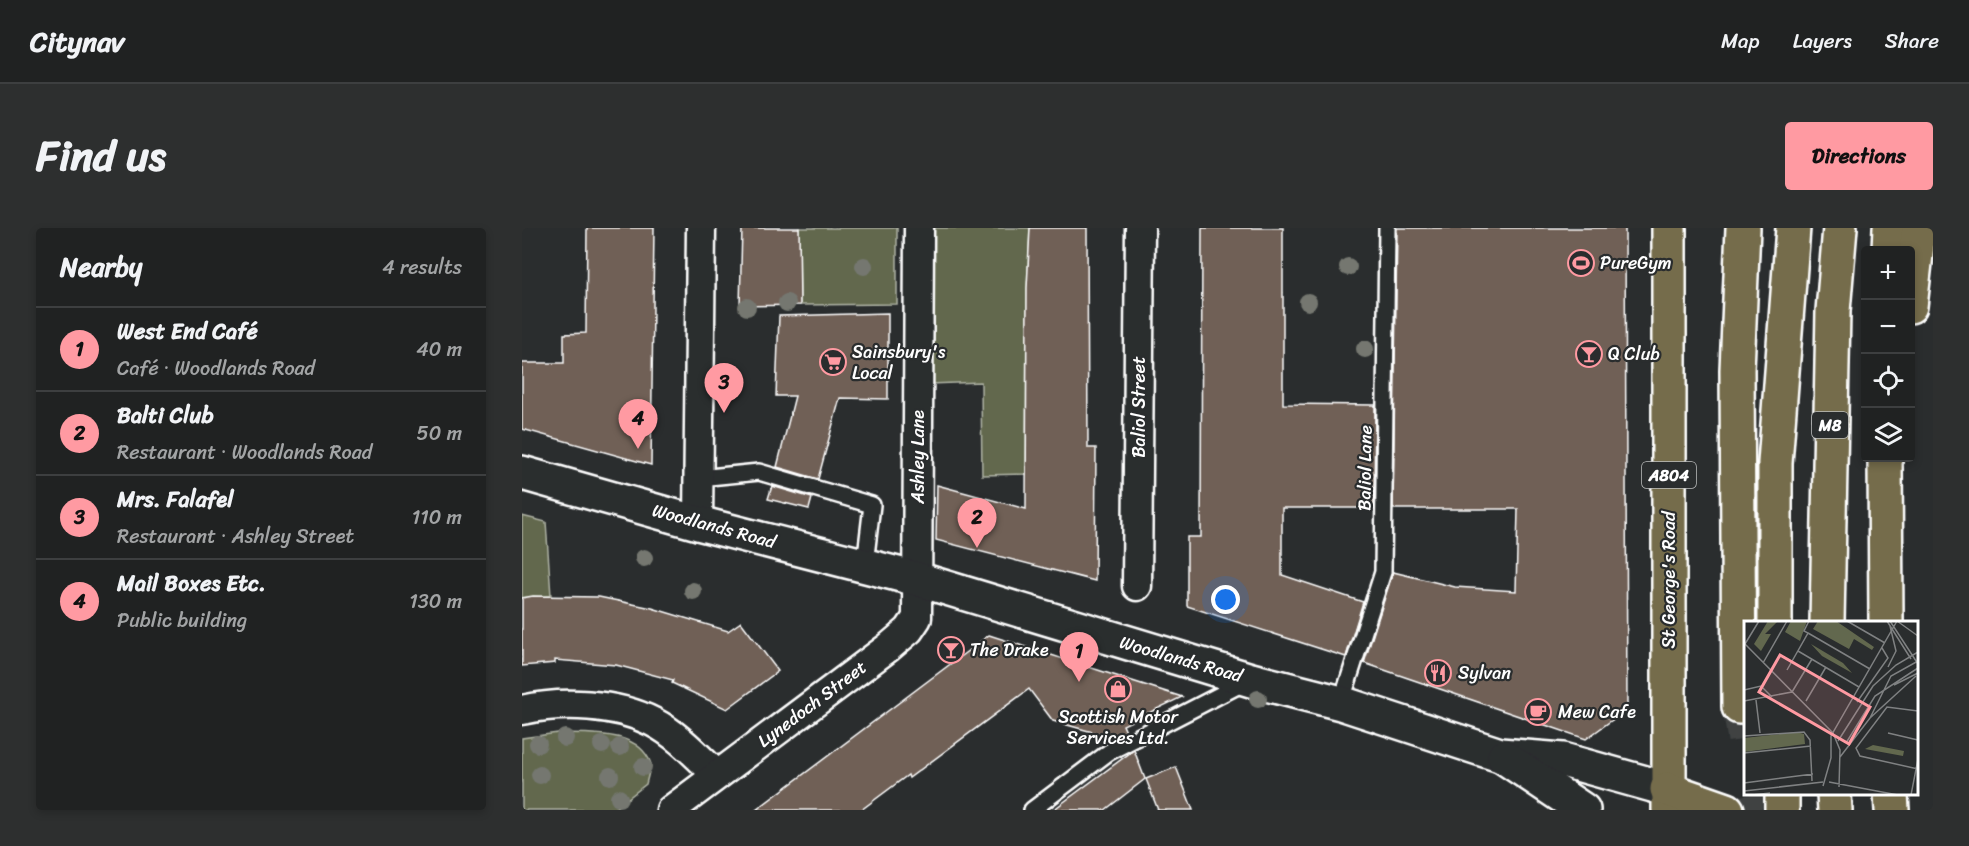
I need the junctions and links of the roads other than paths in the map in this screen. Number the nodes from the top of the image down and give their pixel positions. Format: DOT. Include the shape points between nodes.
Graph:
graph roads {
  1 [pos="701,228"];
  2 [pos="920,228"];
  3 [pos="1140,228"];
  4 [pos="1387,228"];
  5 [pos="1668,228"];
  6 [pos="1743,228"];
  7 [pos="1793,228"];
  8 [pos="1840,228"];
  9 [pos="1890,228"];
  10 [pos="1918,228"];
  11 [pos="1889,246"];
  12 [pos="1912,300"];
  13 [pos="1885,462"];
  14 [pos="1895,462"];
  15 [pos="522,473"];
  16 [pos="699,478"];
  17 [pos="698,523"];
  18 [pos="1885,554"];
  19 [pos="865,564"];
  20 [pos="917,579"];
  21 [pos="1137,586"];
  22 [pos="1776,621"];
  23 [pos="1827,621"];
  24 [pos="1886,621"];
  25 [pos="1251,680"];
  26 [pos="1341,703"];
  27 [pos="1739,707"];
  28 [pos="522,710"];
  29 [pos="1500,755"];
  30 [pos="717,775"];
  31 [pos="1834,795"];
  32 [pos="1891,795"];
  33 [pos="1668,799"];
  34 [pos="671,810"];
  35 [pos="1032,810"];
  36 [pos="1584,810"];
  37 [pos="1727,810"];
  38 [pos="1835,810"];
  39 [pos="1892,810"];
  1 -- 16 [label="street"];
  2 -- 20 [label="street, Ashley Lane"];
  3 -- 21 [label="street, Baliol Street"];
  4 -- 26 [label="lane, Baliol Lane" via="1383,572"];
  5 -- 33 [label="main road, St George's Road / A804"];
  6 -- 27 [label="main road" via="1737,370"];
  7 -- 22 [label="main road" via="1776,463"];
  8 -- 23 [label="main road, M8" via="1833,311"];
  9 -- 11 [label="main road"];
  10 -- 12 [label="main road"];
  13 -- 18 [label="main road"];
  14 -- 18 [label="main road"];
  15 -- 17 [label="street, Woodlands Road"];
  16 -- 17 [label="street"];
  16 -- 19 [label="lane" via="759,472 872,505"];
  17 -- 19 [label="street, Woodlands Road"];
  18 -- 24 [label="main road"];
  19 -- 20 [label="street, Woodlands Road"];
  20 -- 25 [label="street, Woodlands Road"];
  20 -- 30 [label="street, Lynedoch Street" via="917,618 909,630"];
  25 -- 26 [label="street, Woodlands Road"];
  25 -- 35 [label="lane" via="1109,752"];
  26 -- 29 [label="street, Woodlands Road"];
  28 -- 30 [label="street" via="564,705 636,715 674,736"];
  29 -- 33 [label="street, Woodlands Road" via="1563,760"];
  29 -- 36 [label="street"];
  30 -- 34 [label="street, Lynedoch Street"];
  31 -- 38 [label="main road"];
  32 -- 39 [label="main road"];
  33 -- 37 [label="main road"];
}
